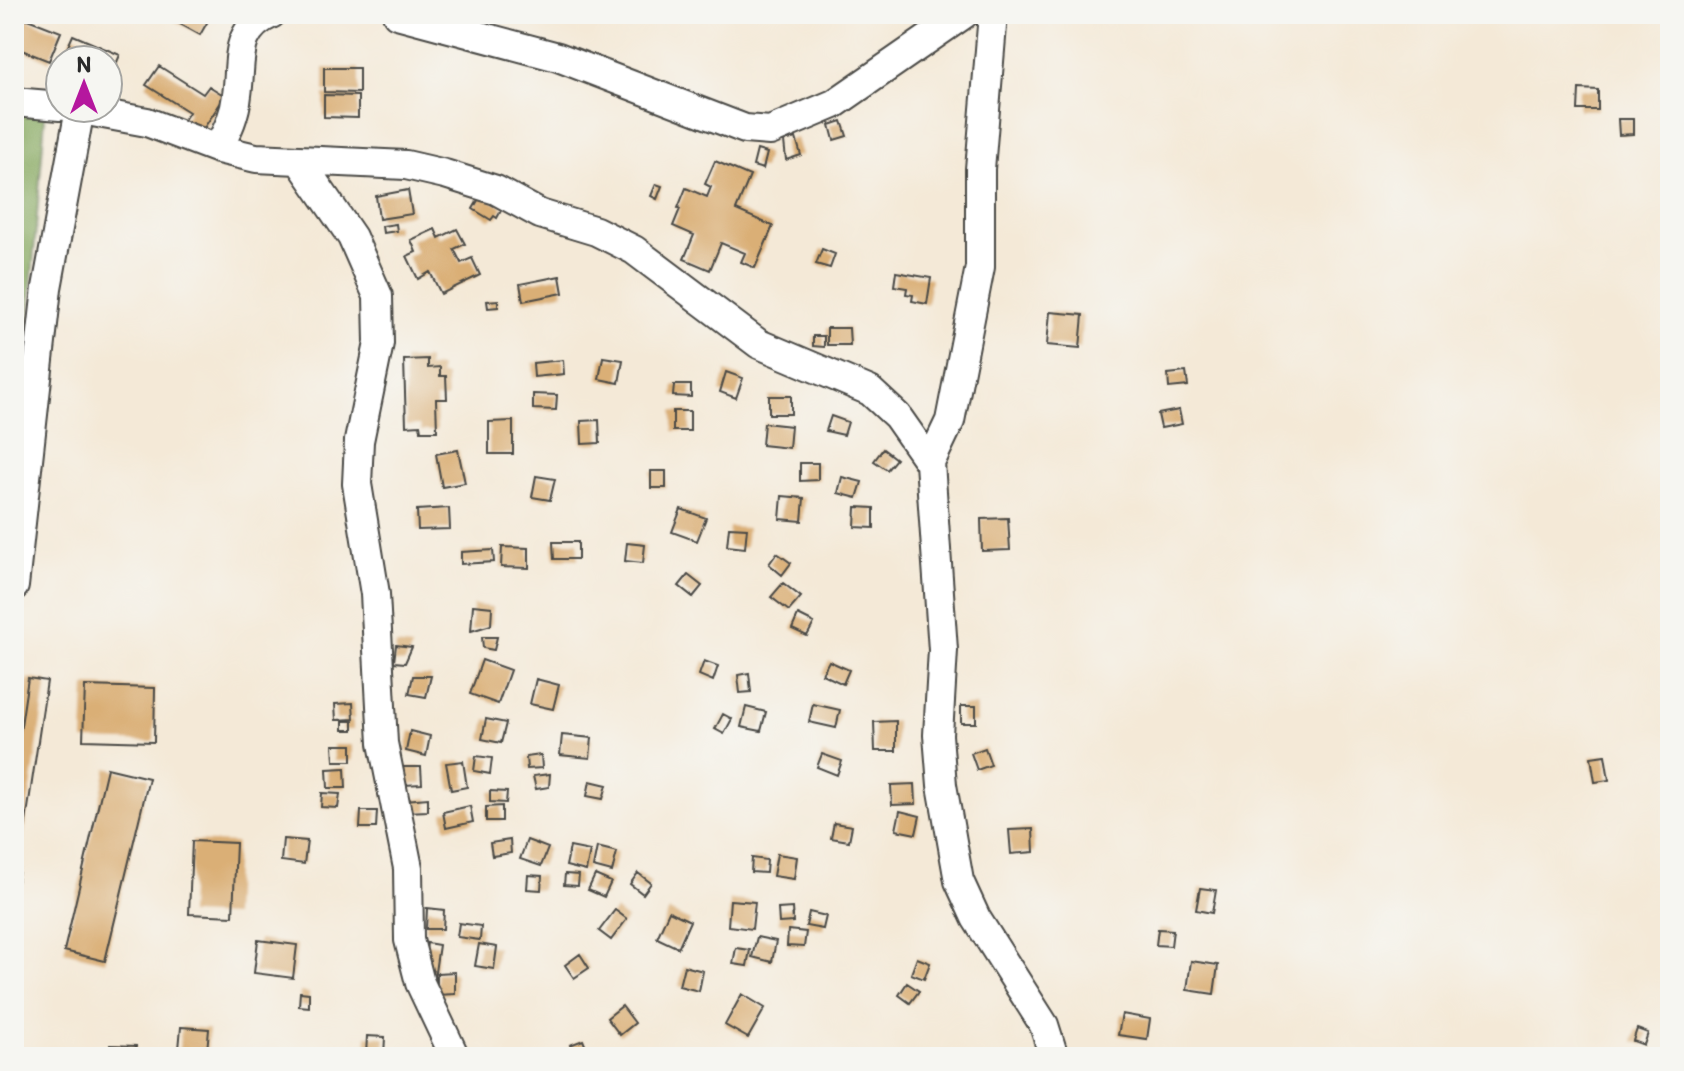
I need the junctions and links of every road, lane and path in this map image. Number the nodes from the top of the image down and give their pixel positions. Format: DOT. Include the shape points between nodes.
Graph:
graph roads {
  1 [pos="271,14"];
  2 [pos="397,14"];
  3 [pos="964,14"];
  4 [pos="993,14"];
  5 [pos="14,102"];
  6 [pos="44,105"];
  7 [pos="124,118"];
  8 [pos="68,124"];
  9 [pos="218,149"];
  10 [pos="299,160"];
  11 [pos="930,463"];
  12 [pos="14,586"];
  13 [pos="455,1057"];
  14 [pos="1054,1057"];
  1 -- 9 [label="street" via="246,31 238,51 233,120"];
  2 -- 3 [label="street" via="558,57 745,129 770,131 834,104"];
  4 -- 11 [label="street" via="980,169 980,267 950,421"];
  5 -- 6 [label="street"];
  7 -- 9 [label="street"];
  8 -- 12 [label="street"];
  9 -- 10 [label="street"];
  10 -- 11 [label="street" via="406,165 445,174 596,231 634,250 759,344 870,391 897,416"];
  10 -- 13 [label="street" via="352,237 378,296 379,343 359,441 357,484 375,594 383,743 408,868 409,940 420,983"];
  11 -- 14 [label="street" via="943,650 940,760 959,881 976,918 1044,1025"];
}
